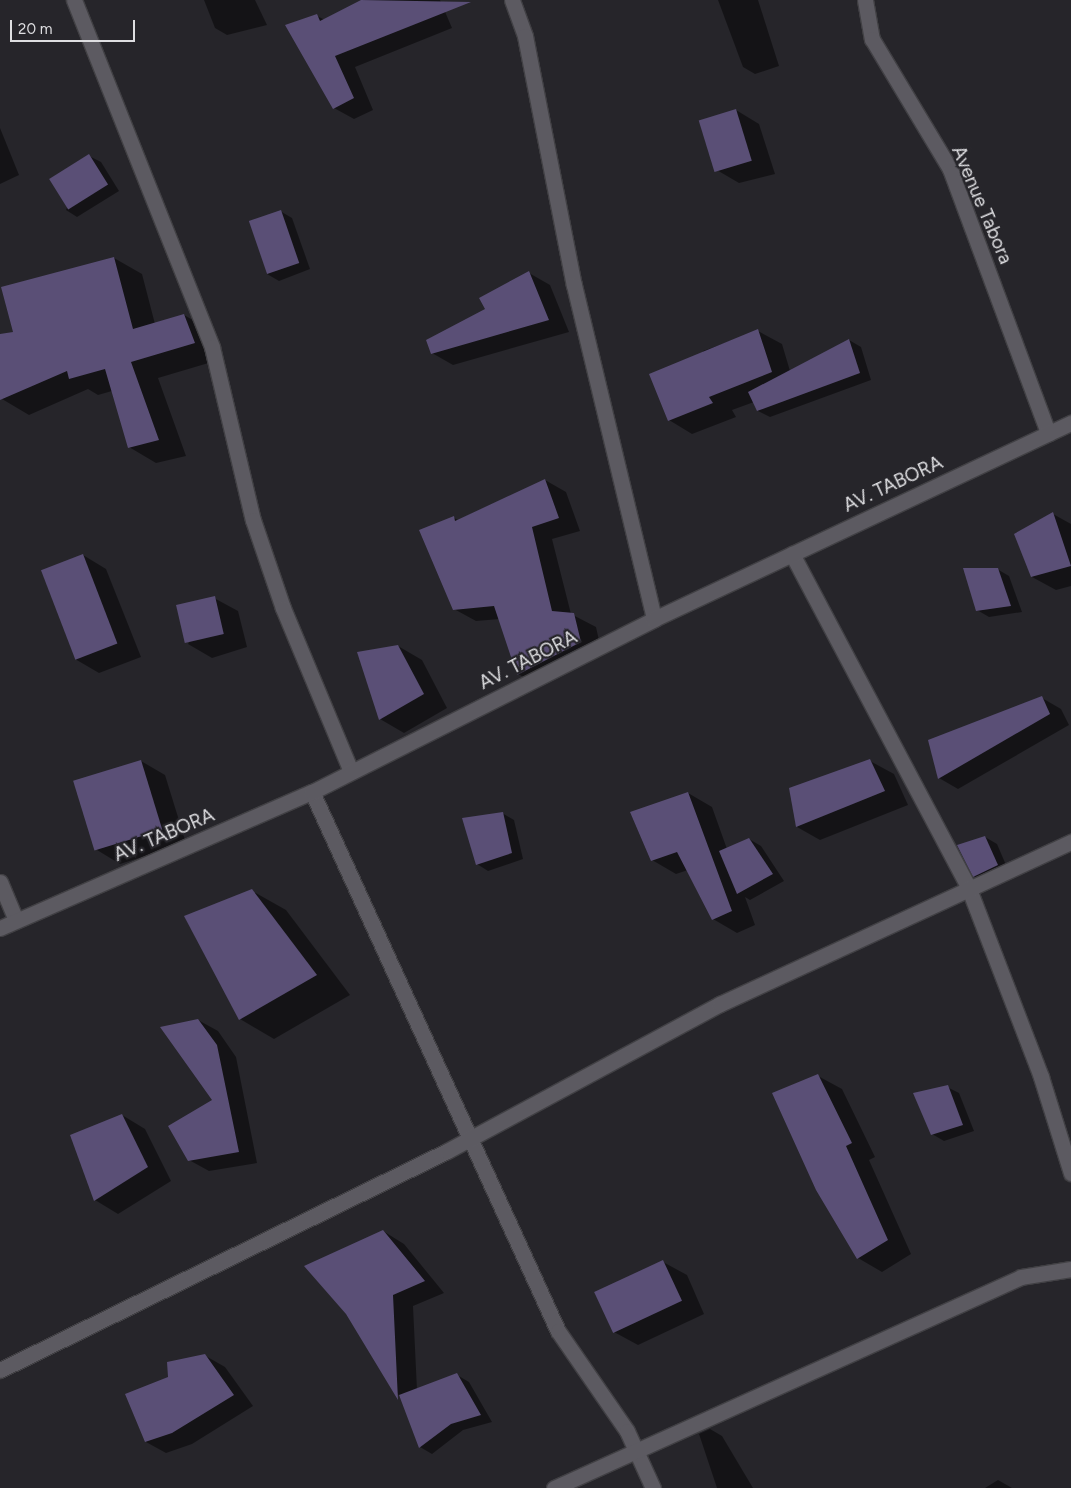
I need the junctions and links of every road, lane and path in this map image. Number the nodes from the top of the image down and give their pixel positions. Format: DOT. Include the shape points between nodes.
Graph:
graph roads {
  1 [pos="74,0"];
  2 [pos="512,0"];
  3 [pos="865,0"];
  4 [pos="1071,422"];
  5 [pos="1048,433"];
  6 [pos="792,554"];
  7 [pos="654,619"];
  8 [pos="351,771"];
  9 [pos="312,792"];
  10 [pos="1071,842"];
  11 [pos="0,882"];
  12 [pos="969,889"];
  13 [pos="16,920"];
  14 [pos="0,928"];
  15 [pos="473,1137"];
  16 [pos="1071,1173"];
  17 [pos="1071,1269"];
  18 [pos="0,1370"];
  19 [pos="637,1451"];
  20 [pos="554,1488"];
  21 [pos="653,1488"];
  1 -- 8 [label="street" via="212,347 253,520 283,608"];
  2 -- 7 [label="street" via="525,36 574,285"];
  3 -- 5 [label="street, Avenue Tabora" via="872,39 950,169"];
  4 -- 5 [label="street, AV. TABORA"];
  5 -- 6 [label="street, AV. TABORA"];
  6 -- 7 [label="street, AV. TABORA"];
  6 -- 12 [label="street"];
  7 -- 8 [label="street, AV. TABORA"];
  8 -- 9 [label="street, AV. TABORA"];
  9 -- 13 [label="street, AV. TABORA"];
  9 -- 15 [label="street"];
  10 -- 12 [label="street"];
  11 -- 13 [label="street"];
  12 -- 15 [label="street" via="720,1004"];
  12 -- 16 [label="street" via="1041,1077"];
  13 -- 14 [label="street, AV. TABORA"];
  15 -- 18 [label="street"];
  15 -- 19 [label="street" via="558,1331 610,1402"];
  17 -- 19 [label="street" via="1021,1277"];
  19 -- 20 [label="street"];
  19 -- 21 [label="street"];
}
